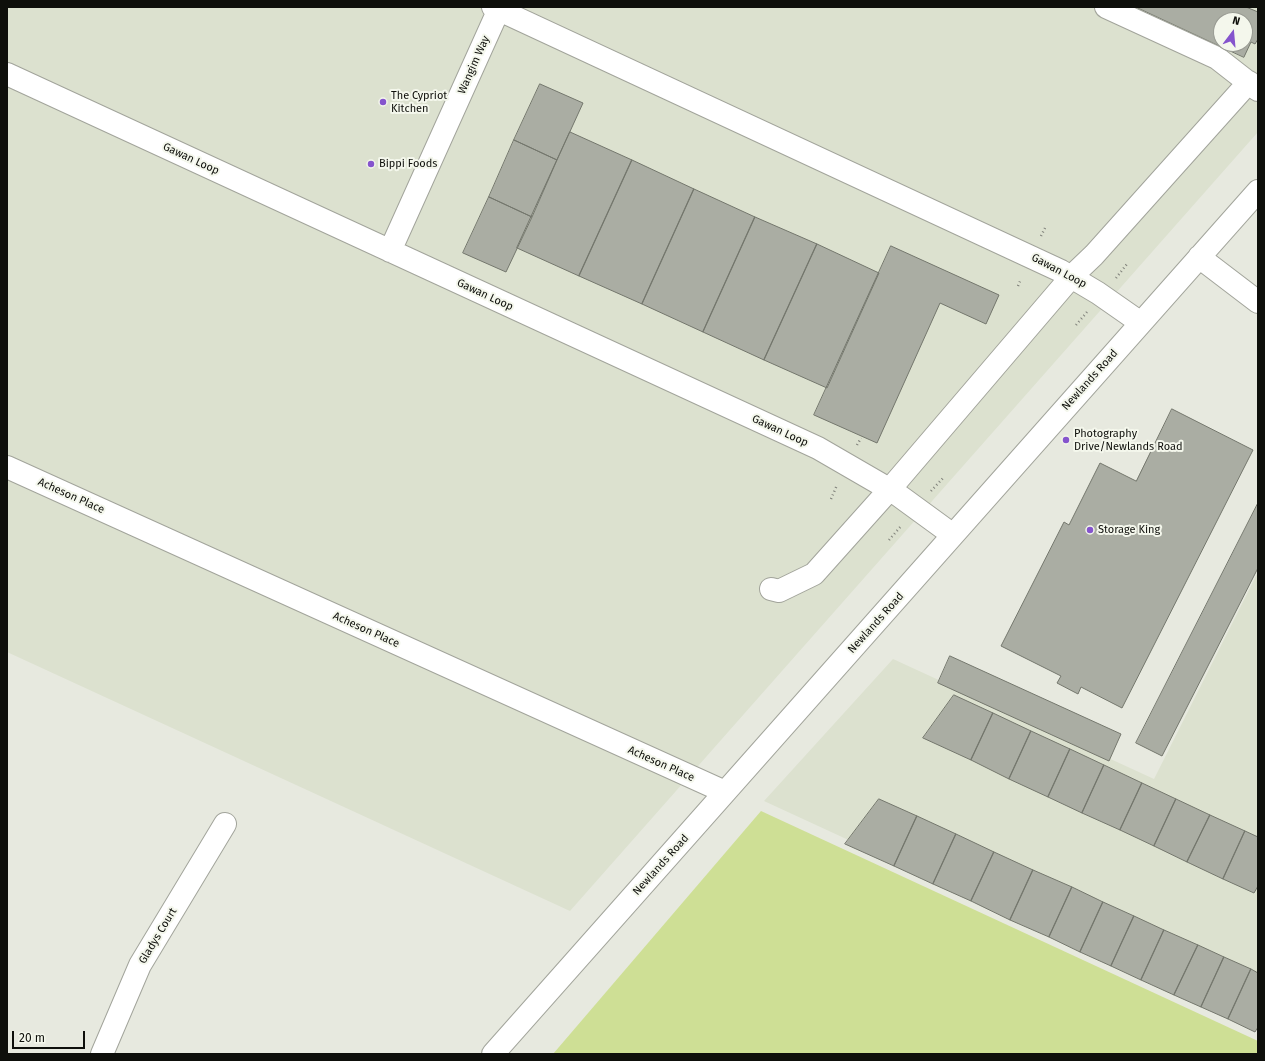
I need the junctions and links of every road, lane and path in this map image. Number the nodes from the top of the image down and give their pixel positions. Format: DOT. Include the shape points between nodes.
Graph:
graph roads {
  1 [pos="1106,7"];
  2 [pos="496,8"];
  3 [pos="7,74"];
  4 [pos="1253,86"];
  5 [pos="1258,191"];
  6 [pos="390,251"];
  7 [pos="1199,257"];
  8 [pos="1072,276"];
  9 [pos="1258,302"];
  10 [pos="1141,323"];
  11 [pos="7,467"];
  12 [pos="890,489"];
  13 [pos="953,535"];
  14 [pos="771,590"];
  15 [pos="725,792"];
  16 [pos="225,824"];
  17 [pos="102,1054"];
  18 [pos="493,1054"];
  1 -- 4 [label="street" via="1217,58"];
  2 -- 6 [label="street, Wangim Way"];
  2 -- 8 [label="street, Gawan Loop"];
  3 -- 6 [label="street, Gawan Loop"];
  4 -- 8 [label="street"];
  5 -- 7 [label="street, Newlands Road"];
  6 -- 12 [label="street, Gawan Loop" via="818,448"];
  7 -- 9 [label="street"];
  7 -- 10 [label="street, Newlands Road"];
  8 -- 10 [label="street, Gawan Loop"];
  8 -- 12 [label="street"];
  10 -- 13 [label="street, Newlands Road"];
  11 -- 15 [label="street, Acheson Place"];
  12 -- 13 [label="street, Gawan Loop"];
  12 -- 14 [label="street" via="814,574 779,591"];
  13 -- 15 [label="street, Newlands Road"];
  15 -- 18 [label="street, Newlands Road"];
  16 -- 17 [label="street, Gladys Court" via="140,965"];
}
